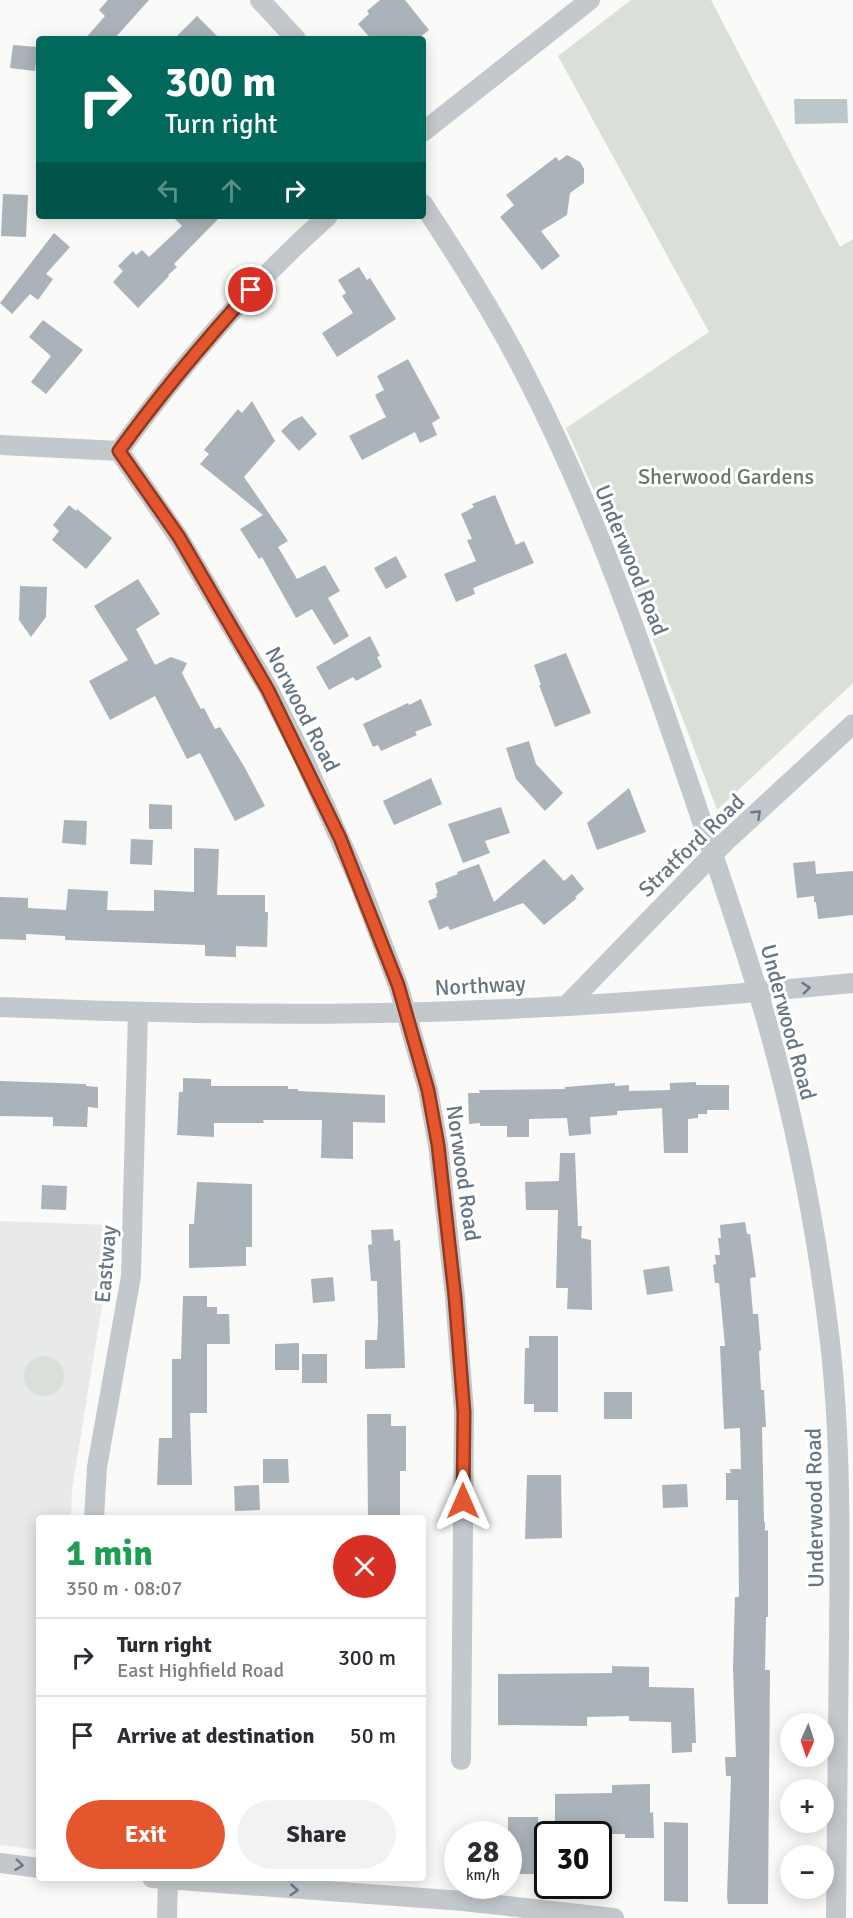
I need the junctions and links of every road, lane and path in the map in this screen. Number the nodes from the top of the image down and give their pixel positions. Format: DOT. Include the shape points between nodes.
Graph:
graph roads {
  1 [pos="260,0"];
  2 [pos="590,0"];
  3 [pos="293,36"];
  4 [pos="426,130"];
  5 [pos="426,209"];
  6 [pos="325,219"];
  7 [pos="0,445"];
  8 [pos="119,451"];
  9 [pos="853,724"];
  10 [pos="714,854"];
  11 [pos="853,983"];
  12 [pos="758,993"];
  13 [pos="567,1005"];
  14 [pos="0,1007"];
  15 [pos="138,1012"];
  16 [pos="406,1012"];
  17 [pos="94,1515"];
  18 [pos="461,1760"];
  19 [pos="0,1863"];
  20 [pos="36,1868"];
  21 [pos="160,1881"];
  22 [pos="188,1881"];
  23 [pos="167,1918"];
  24 [pos="614,1918"];
  25 [pos="836,1918"];
  1 -- 3 [label="street"];
  2 -- 4 [label="street"];
  5 -- 10 [label="street, Underwood Road" via="525,373 571,472 637,636"];
  6 -- 8 [label="street" via="265,275 217,328"];
  7 -- 8 [label="street"];
  8 -- 16 [label="street, Norwood Road" via="179,537 303,757 348,856"];
  10 -- 9 [label="street, Stratford Road, one-way"];
  10 -- 12 [label="street, Underwood Road"];
  10 -- 13 [label="street, Stratford Road"];
  12 -- 11 [label="street, Northway, one-way"];
  12 -- 13 [label="street, Northway"];
  12 -- 25 [label="street, Underwood Road" via="814,1228 834,1388 840,1534"];
  13 -- 16 [label="street, Northway"];
  14 -- 15 [label="street, Northway"];
  15 -- 16 [label="street, Northway"];
  15 -- 17 [label="street, Eastway" via="131,1276 99,1456"];
  16 -- 18 [label="street, Norwood Road" via="428,1090 438,1145 461,1377"];
  19 -- 20 [label="street, one-way"];
  21 -- 23 [label="street"];
  22 -- 24 [label="street, one-way" via="463,1901"];
}
